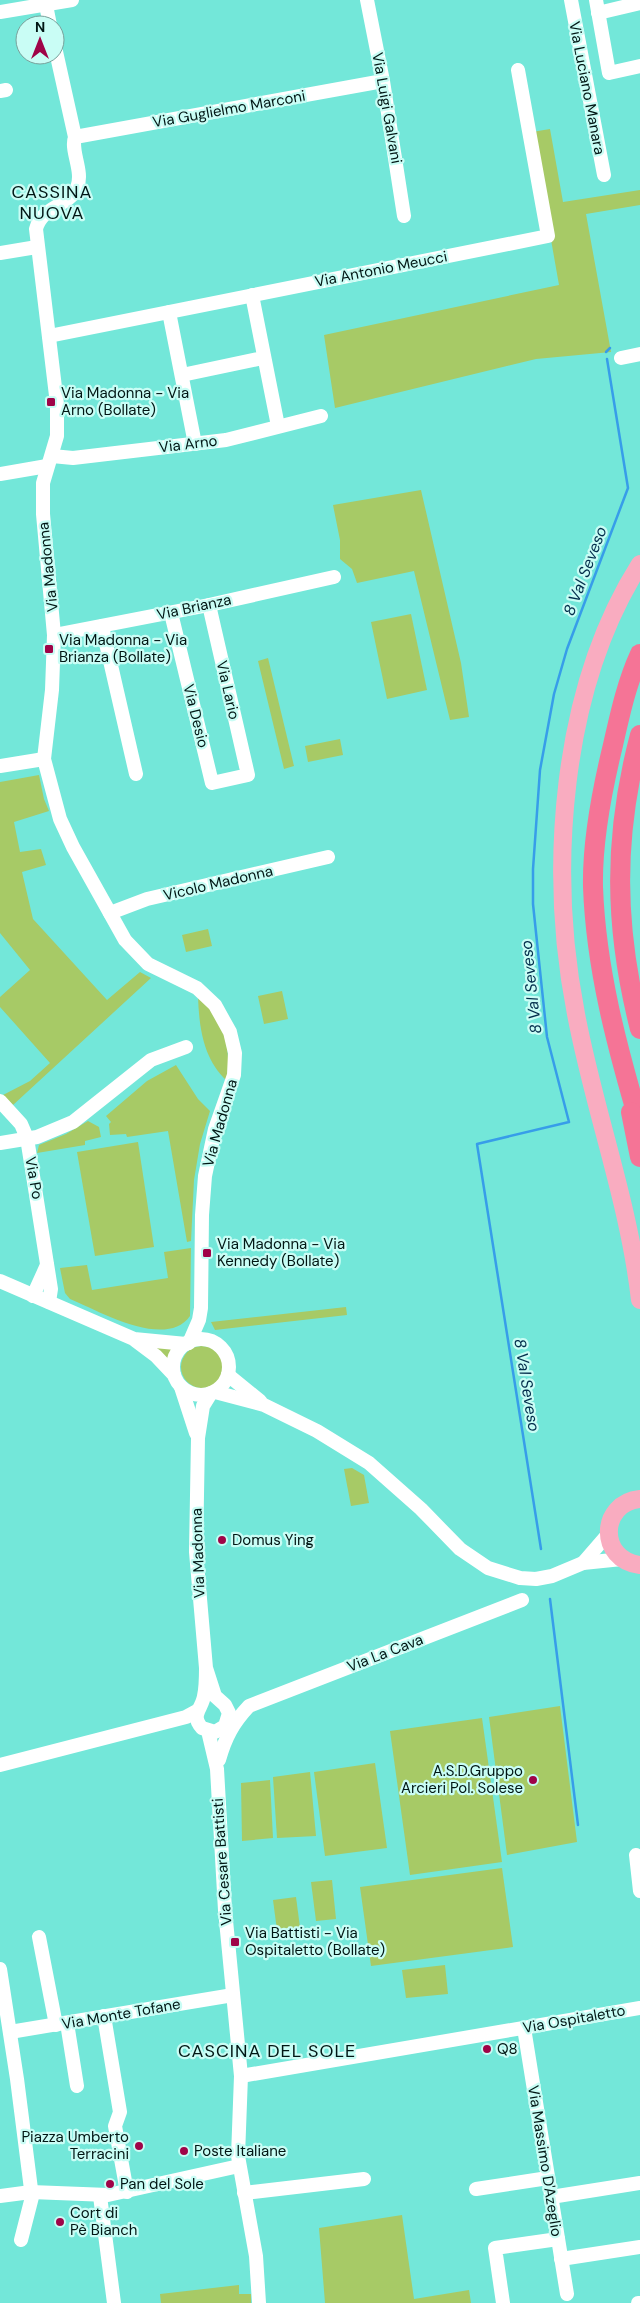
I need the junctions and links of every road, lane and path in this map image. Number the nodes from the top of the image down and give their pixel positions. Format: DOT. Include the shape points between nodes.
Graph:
graph roads {
  1 [pos="72,0"];
  2 [pos="367,0"];
  3 [pos="571,0"];
  4 [pos="45,2"];
  5 [pos="640,3"];
  6 [pos="597,6"];
  7 [pos="0,12"];
  8 [pos="48,15"];
  9 [pos="59,65"];
  10 [pos="640,66"];
  11 [pos="518,70"];
  12 [pos="383,81"];
  13 [pos="75,137"];
  14 [pos="604,176"];
  15 [pos="404,216"];
  16 [pos="37,247"];
  17 [pos="0,254"];
  18 [pos="252,295"];
  19 [pos="169,312"];
  20 [pos="49,336"];
  21 [pos="640,354"];
  22 [pos="263,358"];
  23 [pos="621,358"];
  24 [pos="182,375"];
  25 [pos="321,416"];
  26 [pos="278,426"];
  27 [pos="195,444"];
  28 [pos="50,461"];
  29 [pos="0,474"];
  30 [pos="640,564"];
  31 [pos="334,577"];
  32 [pos="209,605"];
  33 [pos="171,612"];
  34 [pos="102,626"];
  35 [pos="54,635"];
  36 [pos="640,654"];
  37 [pos="640,735"];
  38 [pos="44,759"];
  39 [pos="0,766"];
  40 [pos="136,774"];
  41 [pos="248,775"];
  42 [pos="328,858"];
  43 [pos="110,914"];
  44 [pos="640,1029"];
  45 [pos="186,1047"];
  46 [pos="619,1054"];
  47 [pos="0,1101"];
  48 [pos="640,1125"];
  49 [pos="27,1138"];
  50 [pos="0,1143"];
  51 [pos="640,1157"];
  52 [pos="48,1264"];
  53 [pos="0,1281"];
  54 [pos="33,1296"];
  55 [pos="640,1300"];
  56 [pos="48,1302"];
  57 [pos="201,1308"];
  58 [pos="134,1339"];
  59 [pos="213,1342"];
  60 [pos="188,1343"];
  61 [pos="228,1375"];
  62 [pos="178,1381"];
  63 [pos="213,1392"];
  64 [pos="264,1405"];
  65 [pos="198,1438"];
  66 [pos="640,1483"];
  67 [pos="635,1500"];
  68 [pos="609,1533"];
  69 [pos="622,1559"];
  70 [pos="583,1562"];
  71 [pos="640,1565"];
  72 [pos="522,1600"];
  73 [pos="206,1672"];
  74 [pos="249,1706"];
  75 [pos="200,1707"];
  76 [pos="224,1708"];
  77 [pos="168,1722"];
  78 [pos="210,1730"];
  79 [pos="132,1732"];
  80 [pos="0,1765"];
  81 [pos="218,1765"];
  82 [pos="636,1856"];
  83 [pos="640,1891"];
  84 [pos="39,1937"];
  85 [pos="0,1969"];
  86 [pos="233,1995"];
  87 [pos="640,2008"];
  88 [pos="108,2016"];
  89 [pos="61,2024"];
  90 [pos="524,2028"];
  91 [pos="10,2032"];
  92 [pos="241,2076"];
  93 [pos="77,2086"];
  94 [pos="239,2166"];
  95 [pos="548,2178"];
  96 [pos="364,2179"];
  97 [pos="640,2183"];
  98 [pos="476,2190"];
  99 [pos="31,2192"];
  100 [pos="126,2192"];
  101 [pos="244,2193"];
  102 [pos="0,2196"];
  103 [pos="100,2196"];
  104 [pos="551,2197"];
  105 [pos="558,2238"];
  106 [pos="21,2240"];
  107 [pos="640,2246"];
  108 [pos="561,2260"];
  109 [pos="567,2294"];
  110 [pos="114,2303"];
  111 [pos="259,2303"];
  112 [pos="503,2303"];
  1 -- 4 [label="street"];
  2 -- 12 [label="street, Via Luigi Galvani"];
  3 -- 14 [label="street, Via Luciano Manara"];
  4 -- 7 [label="street"];
  4 -- 8 [label="street"];
  5 -- 6 [label="street"];
  6 -- 10 [label="street" via="609,73"];
  9 -- 13 [label="street, Via Madonna"];
  11 -- 18 [label="street, Via Antonio Meucci" via="548,236"];
  12 -- 13 [label="street, Via Guglielmo Marconi"];
  12 -- 15 [label="street, Via Luigi Galvani"];
  13 -- 16 [label="street, Via Madonna" via="77,187 68,199 41,216 36,229"];
  16 -- 17 [label="street"];
  16 -- 20 [label="street, Via Madonna"];
  18 -- 19 [label="street, Via Antonio Meucci"];
  18 -- 22 [label="street"];
  19 -- 20 [label="street, Via Antonio Meucci"];
  19 -- 24 [label="street"];
  20 -- 28 [label="street, Via Madonna" via="57,404 57,434"];
  21 -- 23 [label="street"];
  22 -- 24 [label="street"];
  22 -- 26 [label="street"];
  24 -- 27 [label="street"];
  25 -- 26 [label="street, Via Arno"];
  26 -- 27 [label="street, Via Arno" via="226,440"];
  27 -- 28 [label="street, Via Arno"];
  28 -- 29 [label="street, Via Arno"];
  28 -- 35 [label="street, Via Madonna" via="43,483 43,514"];
  30 -- 55 [label="main road" via="610,623 589,678 570,770 563,888 576,1014 627,1224"];
  31 -- 32 [label="street, Via Brianza"];
  32 -- 33 [label="street, Via Brianza"];
  32 -- 41 [label="street, Via Lario"];
  33 -- 34 [label="street, Via Brianza"];
  33 -- 41 [label="street, Via Desio" via="212,783"];
  34 -- 35 [label="street, Via Brianza"];
  34 -- 40 [label="street"];
  35 -- 38 [label="street, Via Madonna"];
  36 -- 46 [label="highway" via="621,708 605,779 593,886 598,951"];
  37 -- 44 [label="highway" via="621,834 618,887 626,968"];
  38 -- 39 [label="street"];
  38 -- 43 [label="street, Via Madonna" via="60,819"];
  42 -- 43 [label="street, Vicolo Madonna" via="147,899"];
  43 -- 57 [label="street, Via Madonna" via="125,940 148,964 206,996 222,1015 233,1044 234,1075 215,1129 205,1176"];
  45 -- 49 [label="street" via="150,1060 74,1122"];
  46 -- 48 [label="highway"];
  46 -- 51 [label="highway"];
  47 -- 49 [label="street, Via Po" via="21,1124"];
  49 -- 50 [label="street"];
  49 -- 52 [label="street, Via Po"];
  52 -- 54 [label="street"];
  52 -- 56 [label="street, Via Po" via="51,1289"];
  53 -- 54 [label="street"];
  54 -- 56 [label="street"];
  56 -- 58 [label="street"];
  57 -- 59 [label="street, Via Madonna" via="205,1327"];
  57 -- 60 [label="street, Via Madonna"];
  58 -- 60 [label="street"];
  58 -- 62 [label="street" via="156,1356"];
  59 -- 60 [label="street" via="200,1340"];
  59 -- 61 [label="street" via="226,1356"];
  60 -- 62 [label="street" via="176,1356"];
  61 -- 63 [label="street" via="222,1386"];
  61 -- 64 [label="street"];
  62 -- 63 [label="street" via="199,1395"];
  62 -- 65 [label="street, Via Madonna"];
  63 -- 64 [label="street"];
  63 -- 65 [label="street, Via Madonna" via="201,1413"];
  64 -- 70 [label="street" via="317,1431 369,1463 460,1549 488,1568 520,1578 536,1579 552,1576"];
  65 -- 73 [label="street, Via Madonna" via="196,1552"];
  66 -- 67 [label="main road"];
  67 -- 68 [label="main road" via="614,1514"];
  68 -- 69 [label="main road" via="614,1550"];
  68 -- 70 [label="street"];
  69 -- 70 [label="street"];
  69 -- 71 [label="main road"];
  72 -- 74 [label="street, Via La Cava"];
  73 -- 75 [label="street"];
  73 -- 76 [label="street"];
  73 -- 77 [label="street" via="199,1692 188,1708"];
  74 -- 76 [label="street, Via La Cava"];
  74 -- 81 [label="street, Via Cesare Battisti" via="234,1722 225,1739"];
  75 -- 76 [label="street" via="209,1700"];
  75 -- 77 [label="street" via="191,1715"];
  75 -- 78 [label="street" via="196,1719"];
  76 -- 78 [label="street" via="226,1724"];
  77 -- 79 [label="street"];
  78 -- 79 [label="street" via="188,1725"];
  78 -- 81 [label="street, Via Cesare Battisti"];
  79 -- 80 [label="street"];
  81 -- 86 [label="street, Via Cesare Battisti"];
  82 -- 83 [label="street"];
  84 -- 89 [label="street"];
  85 -- 91 [label="street"];
  86 -- 88 [label="street, Via Monte Tofane"];
  86 -- 92 [label="street, Via Cesare Battisti"];
  87 -- 90 [label="street, Via Ospitaletto"];
  88 -- 89 [label="street, Via Monte Tofane"];
  88 -- 100 [label="street" via="120,2112 115,2126"];
  89 -- 91 [label="street, Via Monte Tofane"];
  89 -- 93 [label="street"];
  90 -- 92 [label="street, Via Ospitaletto"];
  90 -- 95 [label="street, Via Massimo D'Azeglio"];
  91 -- 99 [label="street"];
  92 -- 94 [label="street, Via Cesare Battisti"];
  94 -- 100 [label="street"];
  94 -- 101 [label="street, Via Cesare Battisti"];
  95 -- 98 [label="street"];
  95 -- 104 [label="street, Via Massimo D'Azeglio"];
  96 -- 101 [label="street"];
  97 -- 104 [label="street"];
  99 -- 102 [label="street"];
  99 -- 103 [label="street"];
  99 -- 106 [label="street"];
  100 -- 103 [label="street"];
  101 -- 111 [label="street, Via Cesare Battisti" via="256,2256"];
  103 -- 110 [label="street"];
  104 -- 105 [label="street, Via Massimo D'Azeglio"];
  105 -- 108 [label="street, Via Massimo D'Azeglio"];
  105 -- 112 [label="street" via="495,2248"];
  107 -- 108 [label="street"];
  108 -- 109 [label="street, Via Massimo D'Azeglio"];
}
